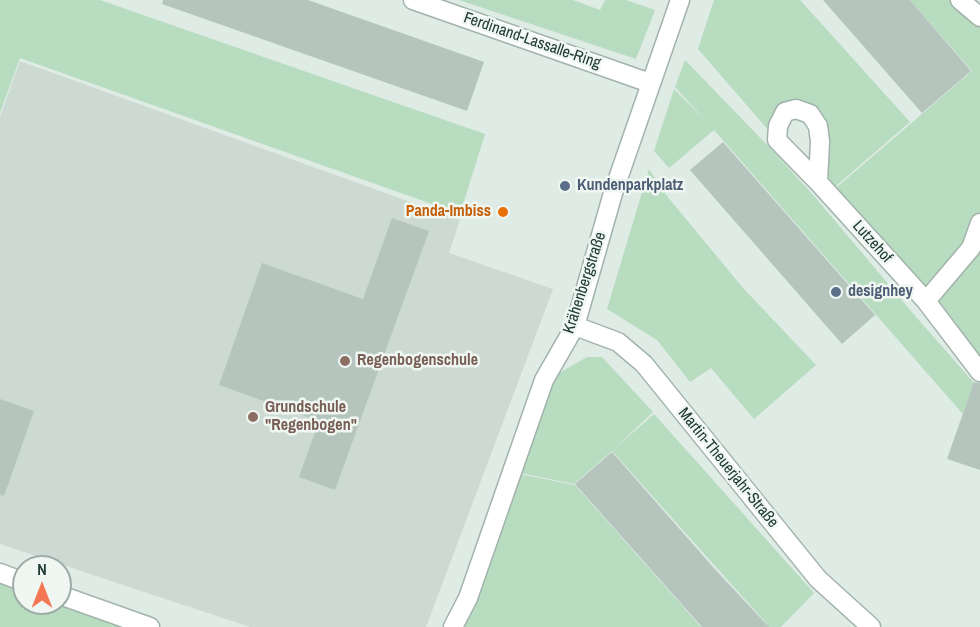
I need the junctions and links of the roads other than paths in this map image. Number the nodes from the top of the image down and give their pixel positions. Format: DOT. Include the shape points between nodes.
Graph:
graph roads {
  1 [pos="413,0"];
  2 [pos="680,0"];
  3 [pos="960,0"];
  4 [pos="980,17"];
  5 [pos="651,83"];
  6 [pos="818,182"];
  7 [pos="980,223"];
  8 [pos="926,301"];
  9 [pos="575,326"];
  10 [pos="980,372"];
  11 [pos="72,599"];
  12 [pos="150,627"];
  13 [pos="453,627"];
  14 [pos="871,627"];
  1 -- 5 [label="street, Ferdinand-Lassalle-Ring"];
  2 -- 5 [label="street, Krähenbergstraße"];
  3 -- 4 [label="street"];
  5 -- 9 [label="street, Krähenbergstraße" via="613,193"];
  6 -- 8 [label="street, Lutzehof"];
  7 -- 8 [label="street" via="971,248"];
  8 -- 10 [label="street, Lutzehof"];
  9 -- 13 [label="street, Krähenbergstraße" via="544,380 468,598"];
  9 -- 14 [label="street, Martin-Theuerjahr-Straße" via="618,342 644,364 818,579"];
  11 -- 12 [label="street"];
}
